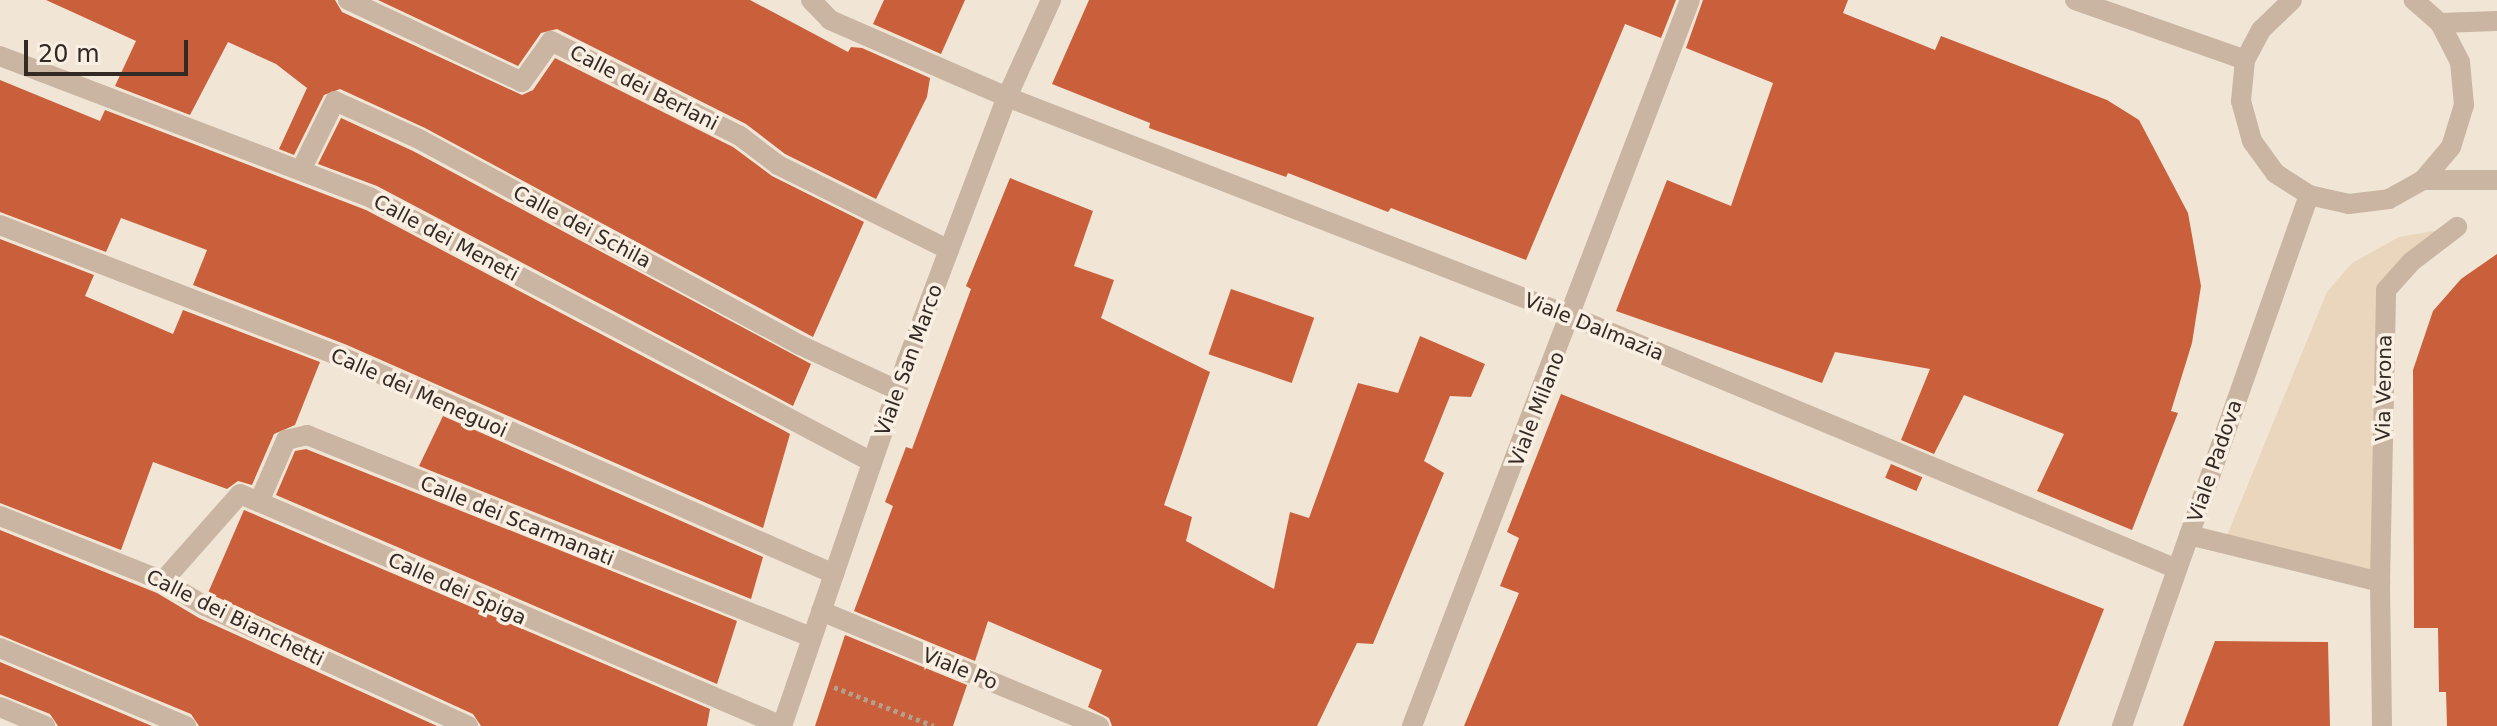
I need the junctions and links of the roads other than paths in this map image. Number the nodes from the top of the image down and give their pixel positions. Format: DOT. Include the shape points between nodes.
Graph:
graph roads {
  1 [pos="348,0"];
  2 [pos="811,0"];
  3 [pos="1051,0"];
  4 [pos="1690,0"];
  5 [pos="2075,0"];
  6 [pos="2292,0"];
  7 [pos="2414,0"];
  8 [pos="2497,21"];
  9 [pos="2440,23"];
  10 [pos="0,56"];
  11 [pos="2245,60"];
  12 [pos="1007,97"];
  13 [pos="301,170"];
  14 [pos="2423,180"];
  15 [pos="2497,180"];
  16 [pos="2309,195"];
  17 [pos="0,225"];
  18 [pos="2457,227"];
  19 [pos="949,250"];
  20 [pos="1573,317"];
  21 [pos="897,390"];
  22 [pos="872,462"];
  23 [pos="259,502"];
  24 [pos="0,516"];
  25 [pos="2189,535"];
  26 [pos="2177,569"];
  27 [pos="834,574"];
  28 [pos="163,581"];
  29 [pos="2380,582"];
  30 [pos="821,611"];
  31 [pos="811,637"];
  32 [pos="0,648"];
  33 [pos="0,707"];
  34 [pos="45,726"];
  35 [pos="186,726"];
  36 [pos="468,726"];
  37 [pos="782,726"];
  38 [pos="1099,726"];
  39 [pos="1412,726"];
  40 [pos="2122,726"];
  41 [pos="2382,726"];
  1 -- 19 [label="street, Calle dei Berlani" via="522,82 551,41 740,136 778,165"];
  2 -- 12 [label="street, Viale Dalmazia" via="830,20"];
  3 -- 12 [label="street, Viale San Marco"];
  4 -- 20 [label="street, Viale Milano"];
  5 -- 11 [label="street"];
  6 -- 11 [label="street" via="2261,30"];
  7 -- 9 [label="street"];
  8 -- 9 [label="street"];
  9 -- 14 [label="street" via="2460,62 2464,105 2451,147"];
  10 -- 13 [label="street, Calle dei Meneti"];
  11 -- 16 [label="street" via="2241,101 2252,141 2275,173"];
  12 -- 19 [label="street, Viale San Marco"];
  12 -- 20 [label="street, Viale Dalmazia"];
  13 -- 21 [label="street, Calle dei Schila" via="335,101 419,139 800,345"];
  13 -- 22 [label="street, Calle dei Meneti" via="371,198"];
  14 -- 15 [label="street"];
  14 -- 16 [label="street" via="2389,199 2349,204"];
  16 -- 25 [label="street, Viale Padova"];
  17 -- 27 [label="street, Calle dei Meneguoi" via="342,357"];
  18 -- 29 [label="street, Via Verona" via="2411,262 2386,290"];
  19 -- 21 [label="street, Viale San Marco"];
  20 -- 26 [label="street, Viale Dalmazia"];
  20 -- 39 [label="street, Viale Milano"];
  21 -- 22 [label="street, Viale San Marco"];
  22 -- 27 [label="street, Viale San Marco"];
  23 -- 28 [label="street" via="240,494"];
  23 -- 31 [label="street, Calle dei Scarmanati" via="286,440 307,435"];
  23 -- 37 [label="street, Calle dei Spiga"];
  24 -- 28 [label="street, Calle dei Bianchetti"];
  25 -- 26 [label="street, Viale Padova"];
  25 -- 29 [label="street"];
  26 -- 40 [label="street, Viale Padova"];
  27 -- 30 [label="street, Viale San Marco"];
  28 -- 36 [label="street, Calle dei Bianchetti" via="205,606"];
  29 -- 41 [label="street, Via Verona"];
  30 -- 31 [label="street, Viale San Marco"];
  30 -- 38 [label="street, Viale Po"];
  31 -- 37 [label="street, Viale San Marco"];
  32 -- 35 [label="street"];
  33 -- 34 [label="street"];
}
